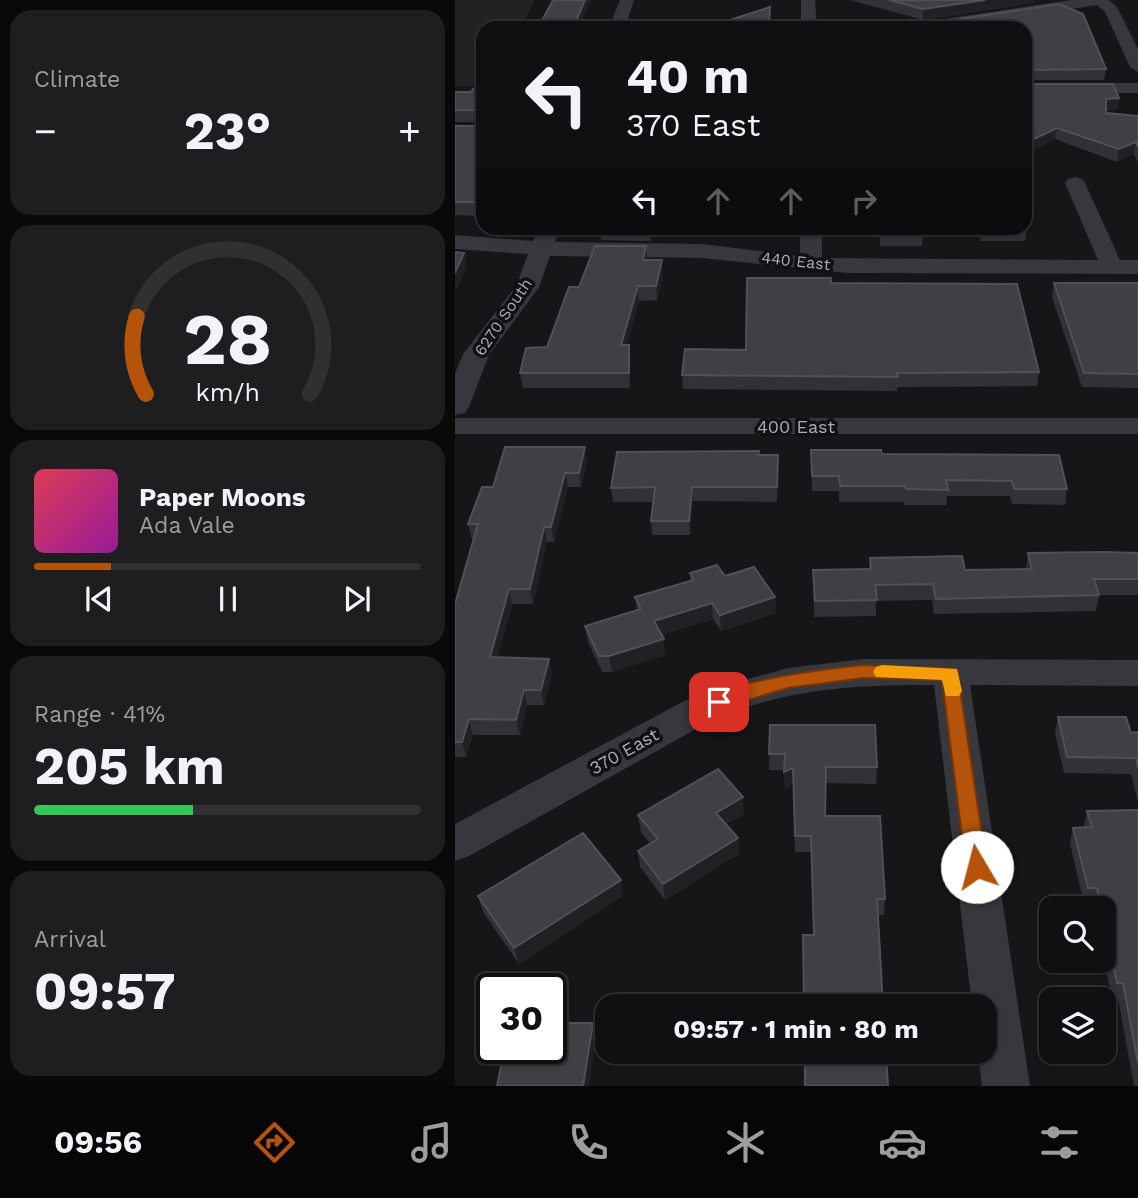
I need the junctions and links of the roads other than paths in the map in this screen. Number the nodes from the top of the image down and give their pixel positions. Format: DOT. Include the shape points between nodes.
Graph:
graph roads {
  1 [pos="627,0"];
  2 [pos="808,0"];
  3 [pos="1100,1"];
  4 [pos="620,21"];
  5 [pos="809,21"];
  6 [pos="964,21"];
  7 [pos="1138,67"];
  8 [pos="1032,88"];
  9 [pos="1138,88"];
  10 [pos="1075,183"];
  11 [pos="811,235"];
  12 [pos="545,238"];
  13 [pos="455,242"];
  14 [pos="811,264"];
  15 [pos="1112,267"];
  16 [pos="1138,267"];
  17 [pos="455,407"];
  18 [pos="455,426"];
  19 [pos="1138,426"];
  20 [pos="950,673"];
  21 [pos="1138,673"];
  22 [pos="455,844"];
  23 [pos="1006,1086"];
  1 -- 4 [label="street"];
  2 -- 5 [label="street"];
  3 -- 6 [label="street"];
  3 -- 7 [label="street" via="1112,10"];
  8 -- 9 [label="street"];
  10 -- 15 [label="street"];
  11 -- 14 [label="street"];
  12 -- 13 [label="street, 440 East"];
  12 -- 14 [label="street, 440 East"];
  12 -- 17 [label="street, 6270 South" via="527,287 476,354"];
  14 -- 15 [label="street, 440 East"];
  15 -- 16 [label="street, 440 East"];
  18 -- 19 [label="street, 400 East"];
  20 -- 21 [label="street, 370 East"];
  20 -- 22 [label="street, 370 East" via="863,671 788,681 739,694 699,710"];
  20 -- 23 [label="street"];
}
